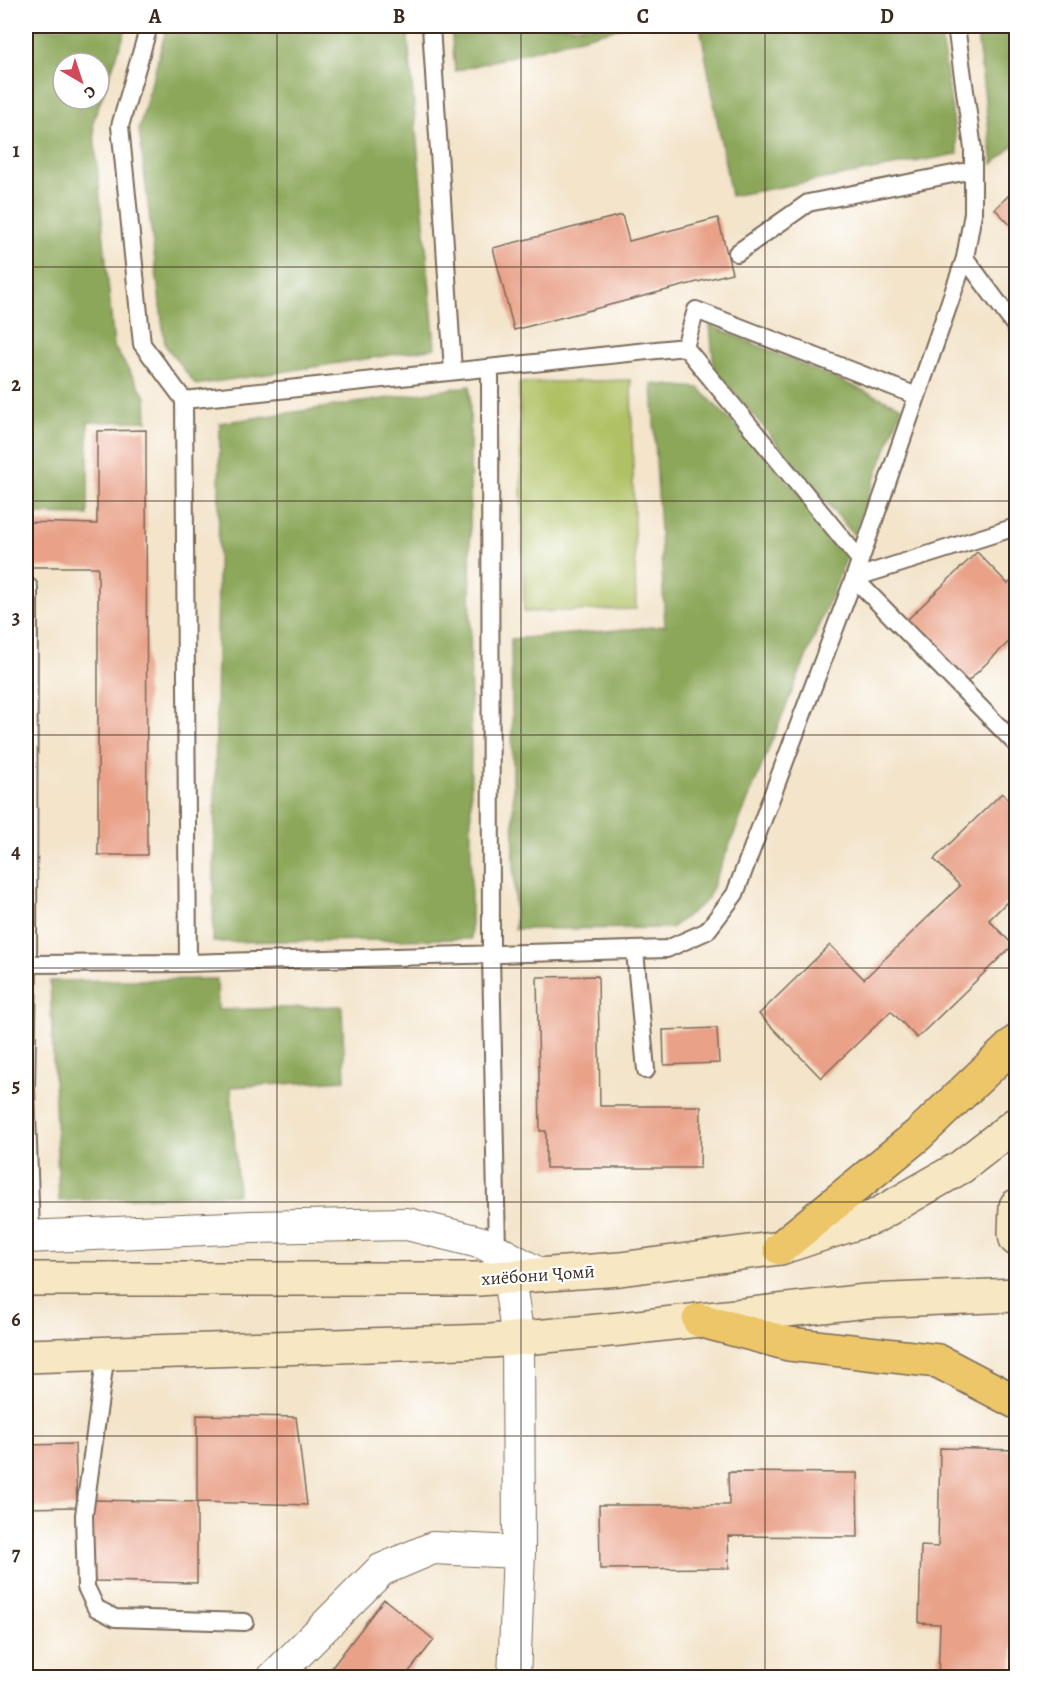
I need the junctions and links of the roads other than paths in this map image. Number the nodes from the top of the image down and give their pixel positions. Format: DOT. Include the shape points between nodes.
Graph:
graph roads {
  1 [pos="149,26"];
  2 [pos="431,26"];
  3 [pos="956,26"];
  4 [pos="973,170"];
  5 [pos="737,253"];
  6 [pos="965,258"];
  7 [pos="1017,327"];
  8 [pos="685,346"];
  9 [pos="490,368"];
  10 [pos="453,370"];
  11 [pos="917,396"];
  12 [pos="184,400"];
  13 [pos="1017,527"];
  14 [pos="860,560"];
  15 [pos="854,578"];
  16 [pos="29,587"];
  17 [pos="1017,744"];
  18 [pos="635,951"];
  19 [pos="490,956"];
  20 [pos="188,963"];
  21 [pos="28,964"];
  22 [pos="1017,1042"];
  23 [pos="646,1070"];
  24 [pos="1017,1124"];
  25 [pos="1017,1206"];
  26 [pos="28,1234"];
  27 [pos="1017,1239"];
  28 [pos="780,1248"];
  29 [pos="515,1267"];
  30 [pos="26,1279"];
  31 [pos="1017,1295"];
  32 [pos="699,1320"];
  33 [pos="518,1339"];
  34 [pos="106,1353"];
  35 [pos="26,1356"];
  36 [pos="1017,1402"];
  37 [pos="519,1552"];
  38 [pos="245,1622"];
  39 [pos="273,1677"];
  40 [pos="514,1677"];
  1 -- 12 [label="lane" via="120,126 142,344"];
  2 -- 10 [label="lane"];
  3 -- 4 [label="lane"];
  4 -- 5 [label="lane" via="808,203"];
  4 -- 6 [label="lane" via="973,213"];
  6 -- 7 [label="lane"];
  6 -- 11 [label="lane"];
  8 -- 9 [label="lane"];
  8 -- 11 [label="lane" via="696,310"];
  8 -- 14 [label="lane"];
  9 -- 10 [label="lane"];
  9 -- 19 [label="lane"];
  10 -- 12 [label="lane"];
  11 -- 14 [label="lane"];
  12 -- 20 [label="lane"];
  13 -- 15 [label="lane"];
  14 -- 15 [label="lane"];
  15 -- 17 [label="lane"];
  15 -- 18 [label="lane" via="735,894 707,931 667,949"];
  16 -- 21 [label="lane"];
  18 -- 19 [label="lane"];
  18 -- 23 [label="lane"];
  19 -- 20 [label="lane"];
  19 -- 29 [label="lane"];
  20 -- 21 [label="lane"];
  21 -- 26 [label="lane"];
  22 -- 28 [label="main road" via="918,1135"];
  24 -- 28 [label="main road, хиёбони Ҷомӣ" via="961,1167 874,1217"];
  25 -- 27 [label="main road"];
  26 -- 29 [label="street" via="407,1224 483,1243"];
  28 -- 29 [label="main road, хиёбони Ҷомӣ" via="620,1269"];
  29 -- 30 [label="main road, хиёбони Ҷомӣ" via="479,1279"];
  29 -- 33 [label="street"];
  31 -- 32 [label="main road" via="866,1301"];
  32 -- 33 [label="main road"];
  32 -- 36 [label="main road" via="789,1344 938,1361"];
  33 -- 34 [label="main road"];
  33 -- 37 [label="street"];
  34 -- 35 [label="main road"];
  34 -- 38 [label="lane" via="84,1515 86,1587 96,1608 115,1618"];
  37 -- 39 [label="street" via="433,1548 381,1570"];
  37 -- 40 [label="street"];
}
